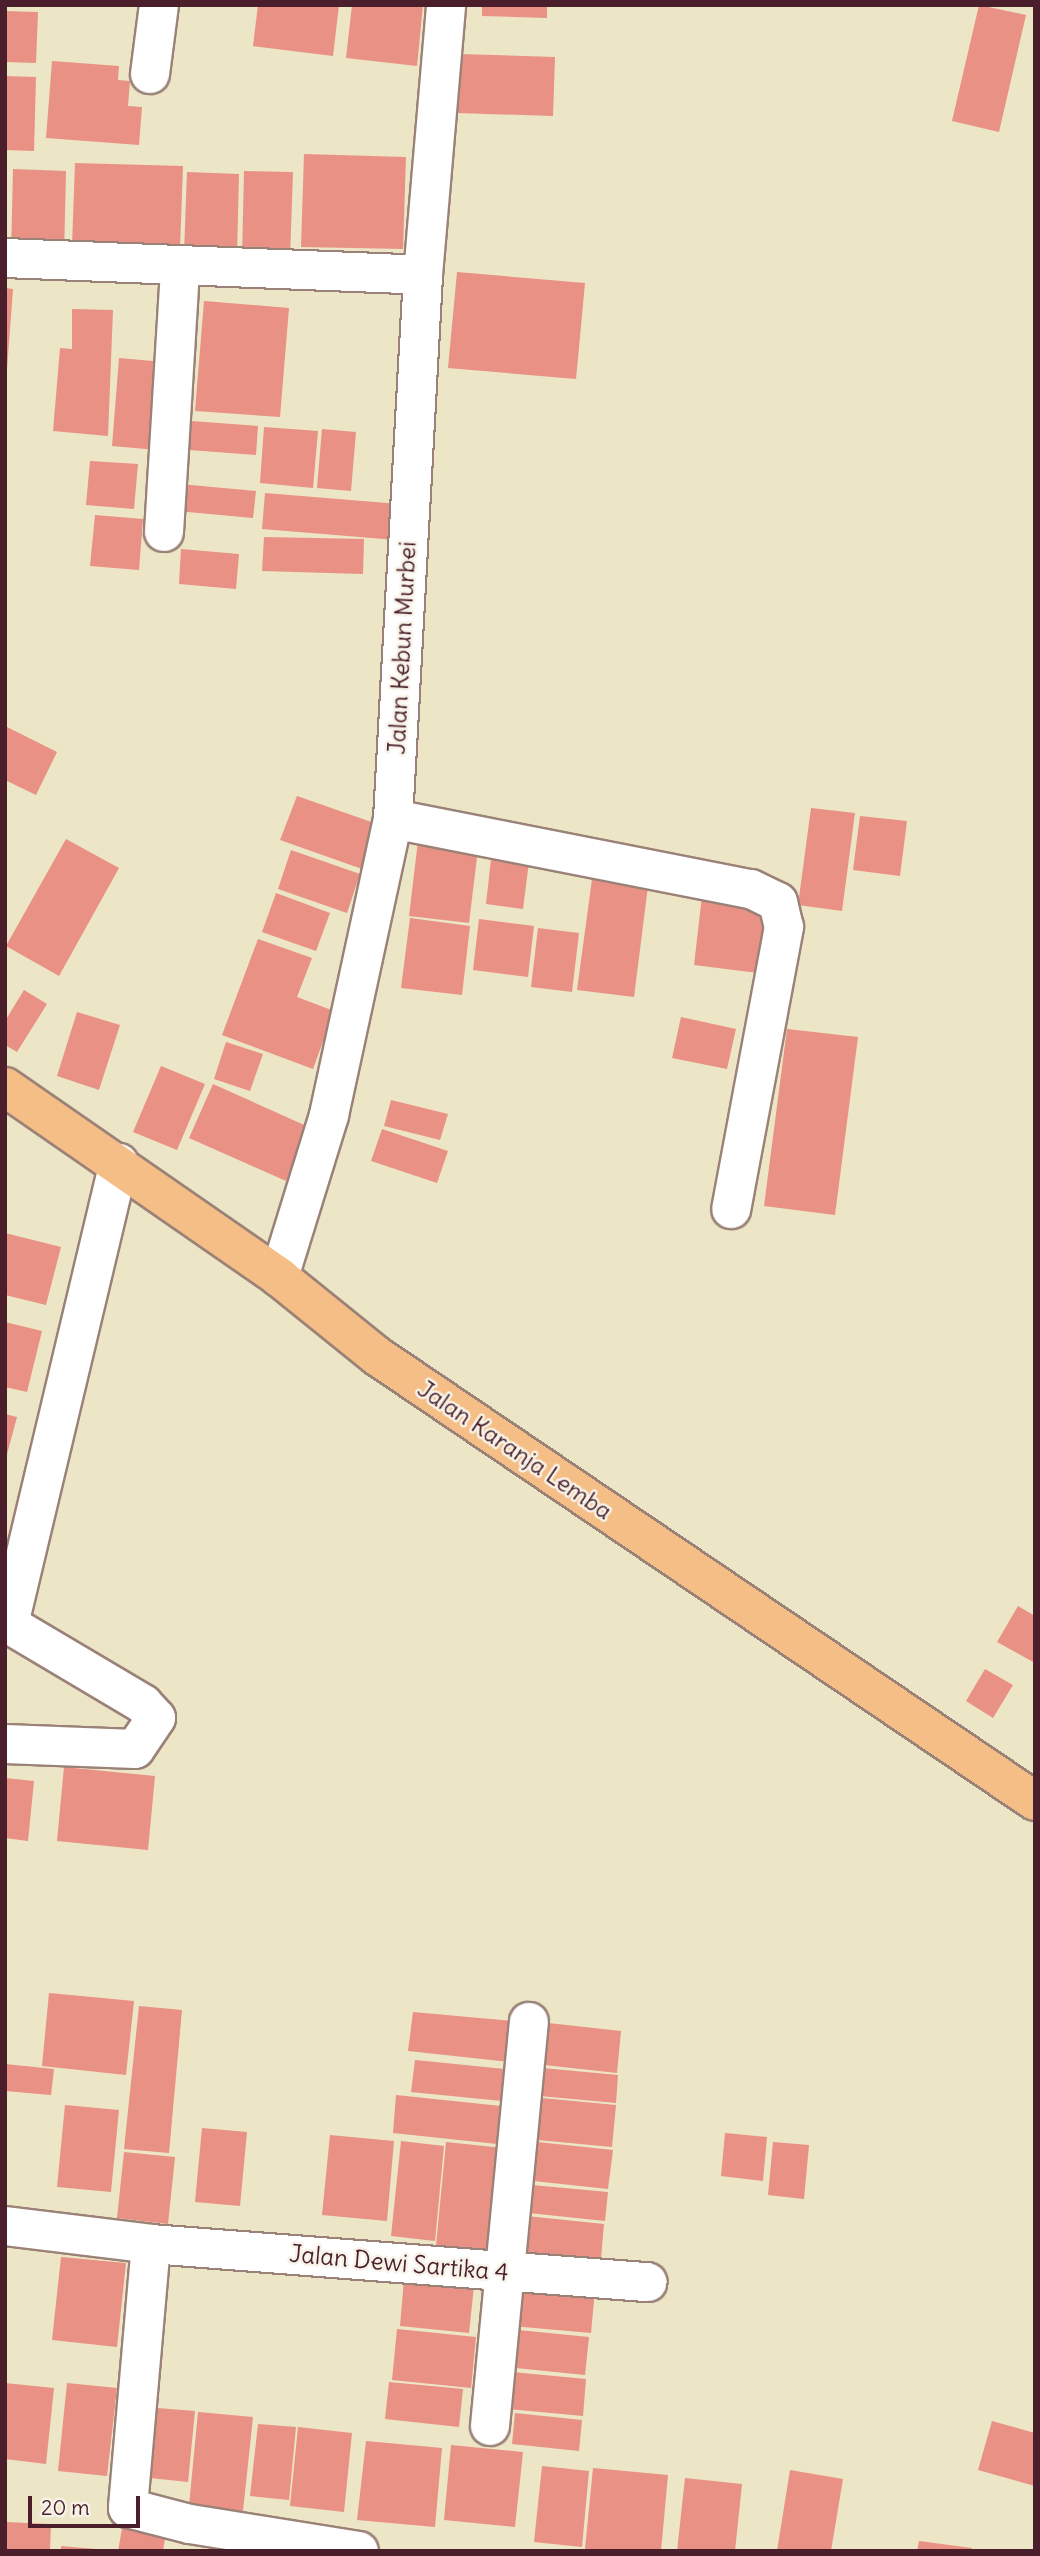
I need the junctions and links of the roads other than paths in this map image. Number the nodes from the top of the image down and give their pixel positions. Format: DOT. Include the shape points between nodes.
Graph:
graph roads {
  1 [pos="159,5"];
  2 [pos="446,5"];
  3 [pos="150,74"];
  4 [pos="5,258"];
  5 [pos="180,267"];
  6 [pos="423,275"];
  7 [pos="164,532"];
  8 [pos="393,819"];
  9 [pos="5,1087"];
  10 [pos="119,1163"];
  11 [pos="731,1209"];
  12 [pos="279,1278"];
  13 [pos="7,1623"];
  14 [pos="5,1744"];
  15 [pos="1035,1801"];
  16 [pos="529,2022"];
  17 [pos="5,2226"];
  18 [pos="151,2244"];
  19 [pos="507,2271"];
  20 [pos="648,2282"];
  21 [pos="490,2426"];
  22 [pos="188,2538"];
  23 [pos="359,2551"];
  1 -- 3 [label="street"];
  2 -- 6 [label="street, Jalan Kebun Murbei"];
  4 -- 5 [label="street"];
  5 -- 6 [label="street"];
  5 -- 7 [label="street"];
  6 -- 8 [label="street, Jalan Kebun Murbei"];
  8 -- 11 [label="street" via="751,889 778,902 784,927"];
  8 -- 12 [label="street, Jalan Kebun Murbei" via="329,1115"];
  9 -- 10 [label="main road, Jalan Karanja Lemba"];
  10 -- 12 [label="main road, Jalan Karanja Lemba"];
  10 -- 13 [label="street"];
  12 -- 15 [label="main road, Jalan Karanja Lemba" via="377,1356"];
  13 -- 14 [label="street" via="143,1704 156,1718 135,1749"];
  16 -- 19 [label="street"];
  17 -- 18 [label="street, Jalan Dewi Sartika 4"];
  18 -- 19 [label="street, Jalan Dewi Sartika 4"];
  18 -- 22 [label="street" via="126,2502 134,2512"];
  19 -- 20 [label="street, Jalan Dewi Sartika 4"];
  19 -- 21 [label="street"];
  22 -- 23 [label="street"];
}
